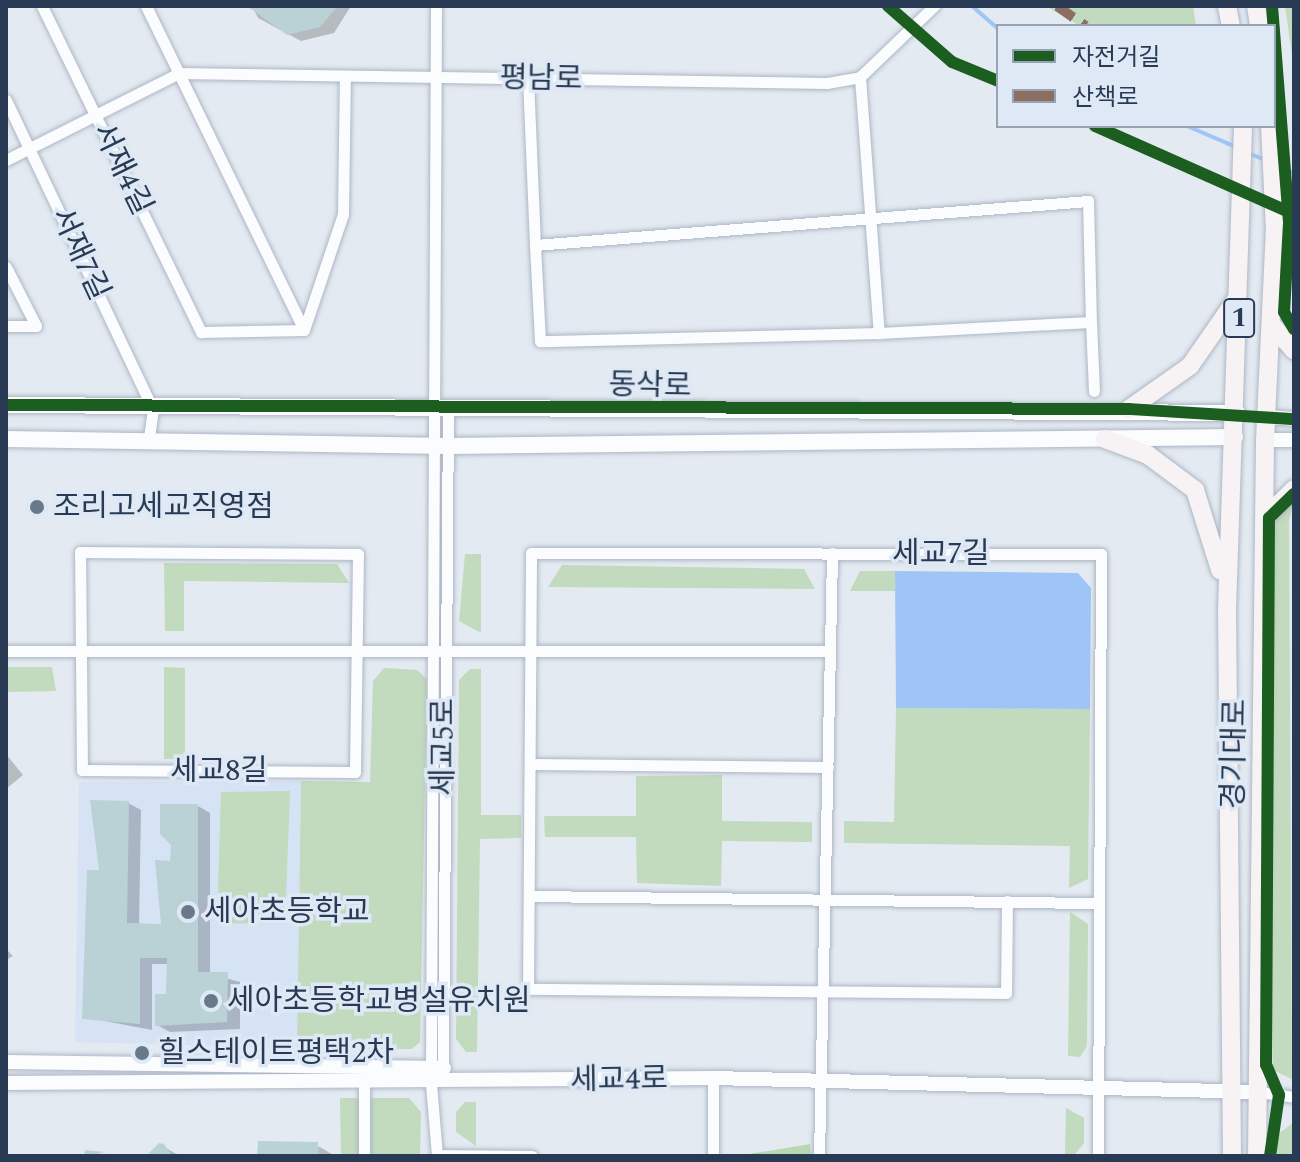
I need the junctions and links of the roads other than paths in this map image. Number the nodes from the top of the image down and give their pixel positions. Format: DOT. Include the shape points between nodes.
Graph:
graph roads {
  1 [pos="42,6"];
  2 [pos="146,6"];
  3 [pos="436,6"];
  4 [pos="934,6"];
  5 [pos="179,73"];
  6 [pos="345,76"];
  7 [pos="436,77"];
  8 [pos="860,77"];
  9 [pos="528,78"];
  10 [pos="6,100"];
  11 [pos="96,115"];
  12 [pos="1243,128"];
  13 [pos="1270,128"];
  14 [pos="30,148"];
  15 [pos="6,160"];
  16 [pos="869,221"];
  17 [pos="535,245"];
  18 [pos="6,267"];
  19 [pos="1240,287"];
  20 [pos="1091,322"];
  21 [pos="1271,324"];
  22 [pos="6,326"];
  23 [pos="304,330"];
  24 [pos="879,333"];
  25 [pos="1294,350"];
  26 [pos="1094,391"];
  27 [pos="6,405"];
  28 [pos="153,409"];
  29 [pos="1129,409"];
  30 [pos="441,411"];
  31 [pos="1237,413"];
  32 [pos="1267,417"];
  33 [pos="1294,419"];
  34 [pos="1235,437"];
  35 [pos="149,438"];
  36 [pos="6,439"];
  37 [pos="1105,439"];
  38 [pos="1265,440"];
  39 [pos="1294,440"];
  40 [pos="440,446"];
  41 [pos="1294,489"];
  42 [pos="1264,519"];
  43 [pos="832,553"];
  44 [pos="1227,610"];
  45 [pos="6,651"];
  46 [pos="81,651"];
  47 [pos="356,651"];
  48 [pos="439,651"];
  49 [pos="530,651"];
  50 [pos="829,651"];
  51 [pos="530,764"];
  52 [pos="828,767"];
  53 [pos="529,896"];
  54 [pos="827,900"];
  55 [pos="1007,901"];
  56 [pos="1095,903"];
  57 [pos="827,993"];
  58 [pos="6,1062"];
  59 [pos="438,1068"];
  60 [pos="713,1078"];
  61 [pos="824,1081"];
  62 [pos="6,1083"];
  63 [pos="1100,1083"];
  64 [pos="364,1084"];
  65 [pos="437,1085"];
  66 [pos="1232,1086"];
  67 [pos="1259,1092"];
  68 [pos="1294,1097"];
  69 [pos="364,1156"];
  70 [pos="437,1156"];
  71 [pos="532,1156"];
  72 [pos="713,1156"];
  73 [pos="819,1156"];
  74 [pos="1098,1156"];
  75 [pos="1232,1156"];
  76 [pos="1257,1156"];
  1 -- 11 [label="street, 서재4길"];
  2 -- 5 [label="street"];
  3 -- 7 [label="street"];
  4 -- 8 [label="street"];
  5 -- 6 [label="street, 평남로"];
  5 -- 11 [label="street"];
  5 -- 23 [label="street"];
  6 -- 7 [label="street, 평남로"];
  6 -- 23 [label="street" via="343,214"];
  7 -- 9 [label="street, 평남로"];
  7 -- 30 [label="street"];
  8 -- 9 [label="street, 평남로"];
  8 -- 16 [label="street"];
  9 -- 17 [label="street"];
  10 -- 14 [label="street, 서재7길"];
  11 -- 14 [label="street"];
  11 -- 23 [label="street, 서재4길" via="201,332"];
  12 -- 19 [label="main road, 경기대로 / 1"];
  13 -- 21 [label="main road, 경기대로 / 1" via="1275,231"];
  14 -- 15 [label="street"];
  14 -- 28 [label="street, 서재7길"];
  16 -- 17 [label="street"];
  16 -- 20 [label="street" via="1088,201"];
  16 -- 24 [label="street"];
  17 -- 24 [label="street" via="540,341"];
  18 -- 22 [label="street" via="36,326"];
  19 -- 29 [label="main road" via="1211,344 1168,386"];
  19 -- 31 [label="main road, 경기대로 / 1"];
  20 -- 24 [label="street"];
  20 -- 26 [label="street"];
  21 -- 25 [label="main road"];
  21 -- 32 [label="main road, 경기대로 / 1"];
  27 -- 28 [label="main road, 동삭로"];
  28 -- 30 [label="main road, 동삭로"];
  28 -- 35 [label="street"];
  29 -- 30 [label="main road, 동삭로"];
  29 -- 31 [label="main road, 동삭로"];
  30 -- 40 [label="street, 세교5로"];
  30 -- 40 [label="street, 세교5로"];
  31 -- 32 [label="main road, 동삭로"];
  31 -- 34 [label="main road, 경기대로 / 1"];
  32 -- 33 [label="street, 동삭로"];
  32 -- 38 [label="main road, 경기대로 / 1"];
  34 -- 37 [label="main road, 동삭로"];
  34 -- 38 [label="main road"];
  34 -- 44 [label="main road, 경기대로 / 1"];
  35 -- 36 [label="main road, 동삭로"];
  35 -- 40 [label="main road, 동삭로"];
  37 -- 40 [label="main road, 동삭로"];
  37 -- 44 [label="main road" via="1148,455 1195,490 1214,539"];
  38 -- 39 [label="street"];
  38 -- 42 [label="main road, 경기대로 / 1"];
  40 -- 48 [label="street, 세교5로"];
  40 -- 48 [label="street, 세교5로"];
  41 -- 42 [label="main road"];
  42 -- 67 [label="main road, 경기대로 / 1"];
  43 -- 49 [label="street, 세교7길" via="531,553"];
  43 -- 50 [label="street"];
  43 -- 56 [label="street, 세교7길" via="1101,554"];
  44 -- 66 [label="main road, 경기대로 / 1"];
  45 -- 46 [label="street"];
  46 -- 47 [label="street"];
  46 -- 47 [label="street, 세교8길" via="80,552 358,554"];
  46 -- 47 [label="street, 세교8길" via="82,770 339,772 355,772"];
  47 -- 48 [label="street"];
  48 -- 49 [label="street"];
  48 -- 59 [label="street, 세교5로"];
  49 -- 50 [label="street"];
  49 -- 51 [label="street, 세교7길"];
  50 -- 52 [label="street"];
  51 -- 52 [label="street"];
  51 -- 53 [label="street, 세교7길"];
  52 -- 54 [label="street"];
  53 -- 54 [label="street"];
  53 -- 57 [label="street, 세교7길" via="528,989"];
  54 -- 55 [label="street"];
  54 -- 57 [label="street"];
  55 -- 56 [label="street"];
  55 -- 57 [label="street, 세교7길" via="1006,993"];
  56 -- 63 [label="street, 세교7길"];
  57 -- 61 [label="street"];
  58 -- 59 [label="street"];
  59 -- 65 [label="street, 세교5로"];
  60 -- 61 [label="street, 세교4로"];
  60 -- 65 [label="street, 세교4로"];
  60 -- 72 [label="street"];
  61 -- 63 [label="street, 세교4로"];
  61 -- 73 [label="street"];
  62 -- 64 [label="street, 세교4로"];
  63 -- 66 [label="street, 세교4로"];
  63 -- 74 [label="street, 세교7길"];
  64 -- 65 [label="street, 세교4로"];
  64 -- 69 [label="street"];
  65 -- 70 [label="street, 세교5로"];
  66 -- 67 [label="street, 세교4로"];
  66 -- 75 [label="main road, 경기대로 / 1"];
  67 -- 68 [label="street"];
  67 -- 76 [label="main road, 경기대로 / 1"];
  70 -- 71 [label="street"];
}
